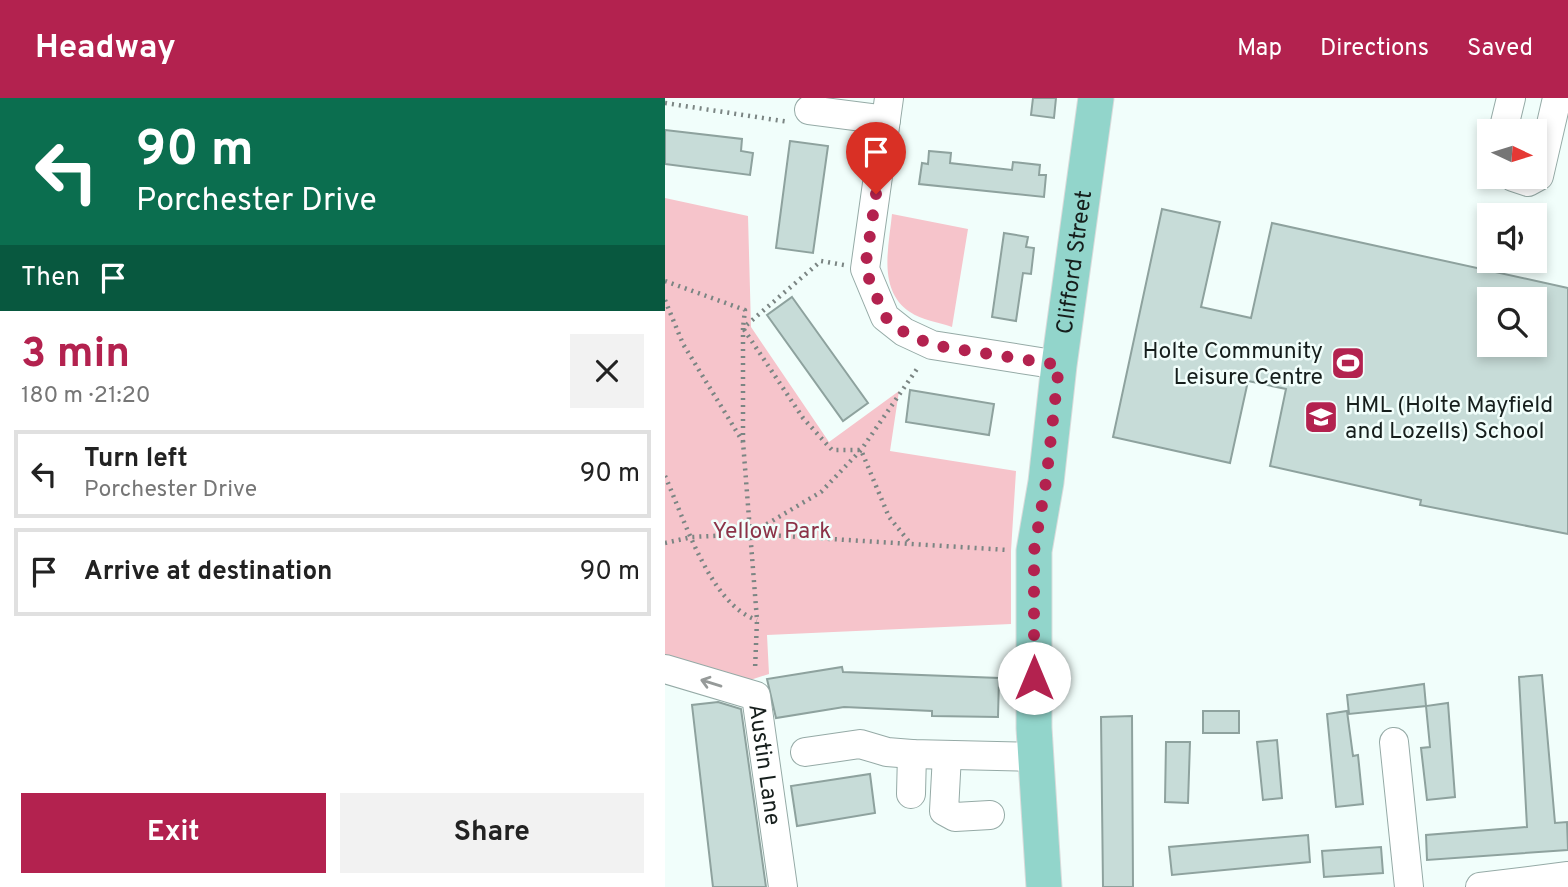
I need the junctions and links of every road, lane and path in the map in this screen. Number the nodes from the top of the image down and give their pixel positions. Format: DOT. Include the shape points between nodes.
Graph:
graph roads {
  1 [pos="1096,98"];
  2 [pos="1511,98"];
  3 [pos="1557,98"];
  4 [pos="665,103"];
  5 [pos="887,109"];
  6 [pos="809,110"];
  7 [pos="1506,119"];
  8 [pos="1547,141"];
  9 [pos="865,269"];
  10 [pos="665,281"];
  11 [pos="665,300"];
  12 [pos="743,328"];
  13 [pos="932,345"];
  14 [pos="1059,365"];
  15 [pos="743,442"];
  16 [pos="861,450"];
  17 [pos="665,476"];
  18 [pos="750,534"];
  19 [pos="692,537"];
  20 [pos="665,543"];
  21 [pos="911,544"];
  22 [pos="1034,551"];
  23 [pos="757,620"];
  24 [pos="665,669"];
  25 [pos="757,696"];
  26 [pos="1391,743"];
  27 [pos="805,752"];
  28 [pos="899,753"];
  29 [pos="947,755"];
  30 [pos="1037,757"];
  31 [pos="911,794"];
  32 [pos="990,815"];
  33 [pos="1568,876"];
  34 [pos="783,887"];
  35 [pos="1044,887"];
  36 [pos="1409,887"];
  37 [pos="1480,887"];
  1 -- 14 [label="main road, Clifford Street"];
  2 -- 7 [label="street"];
  3 -- 8 [label="street"];
  4 -- 6 [label="path" via="808,125"];
  5 -- 6 [label="street"];
  5 -- 9 [label="street"];
  9 -- 12 [label="path" via="821,261"];
  9 -- 13 [label="street" via="885,317"];
  10 -- 12 [label="path" via="745,310"];
  11 -- 15 [label="path" via="684,344"];
  12 -- 15 [label="path"];
  12 -- 16 [label="path" via="803,418 832,450"];
  13 -- 14 [label="street"];
  13 -- 16 [label="path"];
  14 -- 22 [label="main road, Clifford Street"];
  15 -- 18 [label="path"];
  16 -- 18 [label="path" via="821,492"];
  16 -- 21 [label="path" via="889,517"];
  17 -- 19 [label="path"];
  18 -- 19 [label="path"];
  18 -- 21 [label="path"];
  18 -- 23 [label="path"];
  19 -- 20 [label="path"];
  19 -- 23 [label="path" via="711,578 742,615"];
  21 -- 22 [label="path"];
  22 -- 30 [label="main road, Clifford Street"];
  23 -- 25 [label="path"];
  25 -- 24 [label="street, Austin Lane, one-way"];
  25 -- 34 [label="street, Austin Lane"];
  26 -- 36 [label="street"];
  27 -- 28 [label="street" via="860,744"];
  28 -- 29 [label="street"];
  28 -- 31 [label="street"];
  29 -- 30 [label="street"];
  29 -- 32 [label="street" via="944,811 955,817"];
  30 -- 35 [label="main road, Clifford Street"];
  33 -- 37 [label="street"];
}
